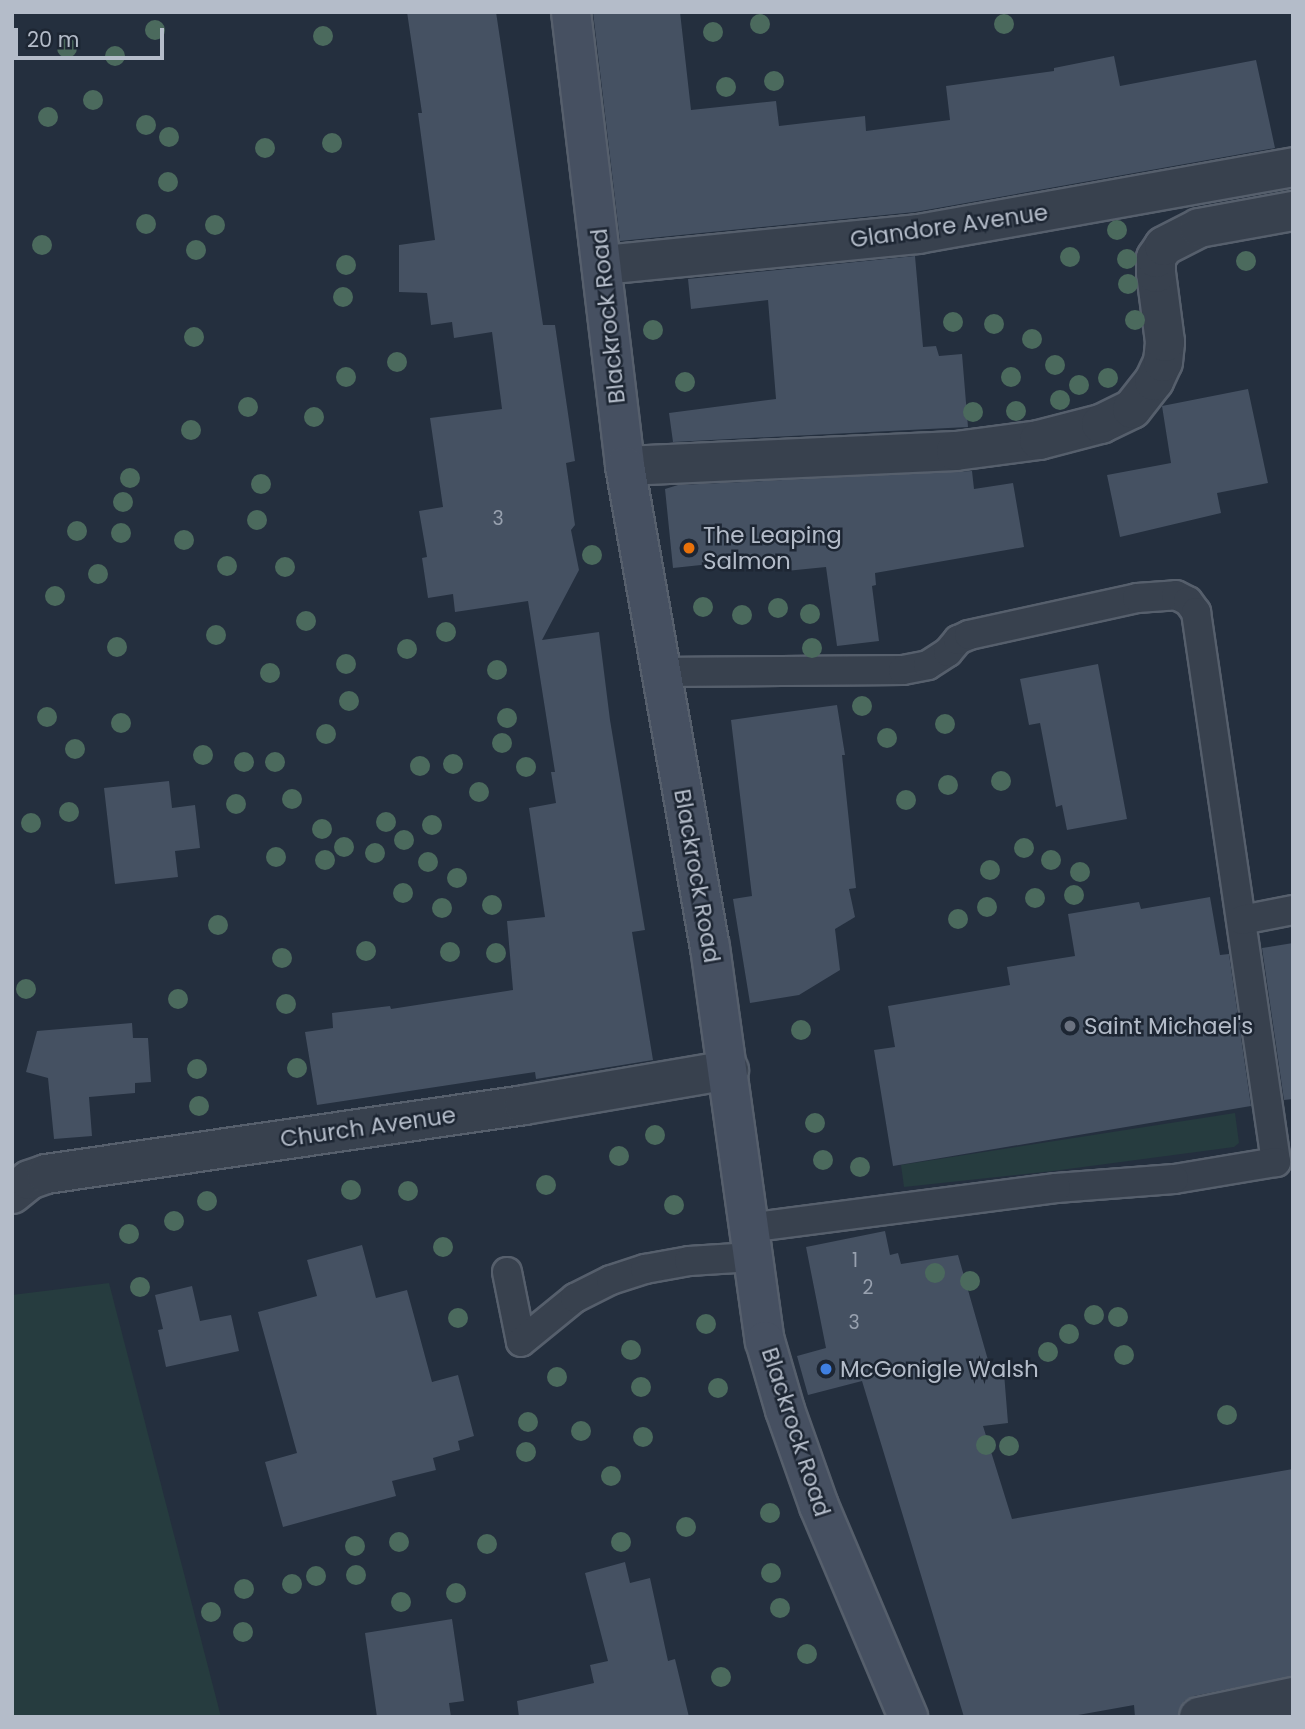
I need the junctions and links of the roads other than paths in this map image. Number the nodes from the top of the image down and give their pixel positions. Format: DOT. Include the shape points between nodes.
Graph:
graph roads {
  1 [pos="571,12"];
  2 [pos="1293,167"];
  3 [pos="1293,211"];
  4 [pos="603,265"];
  5 [pos="625,466"];
  6 [pos="661,672"];
  7 [pos="1293,910"];
  8 [pos="1242,920"];
  9 [pos="729,1070"];
  10 [pos="12,1194"];
  11 [pos="750,1242"];
  12 [pos="507,1272"];
  13 [pos="1293,1697"];
  14 [pos="908,1717"];
  15 [pos="1199,1717"];
  1 -- 4 [label="main road, Blackrock Road"];
  2 -- 4 [label="street, Glandore Avenue" via="919,234"];
  3 -- 5 [label="street" via="1199,228 1164,246 1156,258 1163,362 1132,409 1101,424 1039,440 956,451"];
  4 -- 5 [label="main road, Blackrock Road"];
  5 -- 6 [label="main road, Blackrock Road"];
  6 -- 8 [label="lane" via="903,670 929,665 969,635 1137,598 1176,595 1196,612"];
  6 -- 9 [label="main road, Blackrock Road"];
  7 -- 8 [label="lane"];
  8 -- 11 [label="lane" via="1276,1162 1174,1179 1056,1188"];
  9 -- 10 [label="street, Church Avenue" via="524,1105 46,1174"];
  9 -- 11 [label="main road, Blackrock Road"];
  11 -- 12 [label="lane" via="611,1280 575,1298 521,1342"];
  11 -- 14 [label="main road, Blackrock Road" via="765,1341 785,1410 846,1573"];
  13 -- 15 [label="street"];
}
